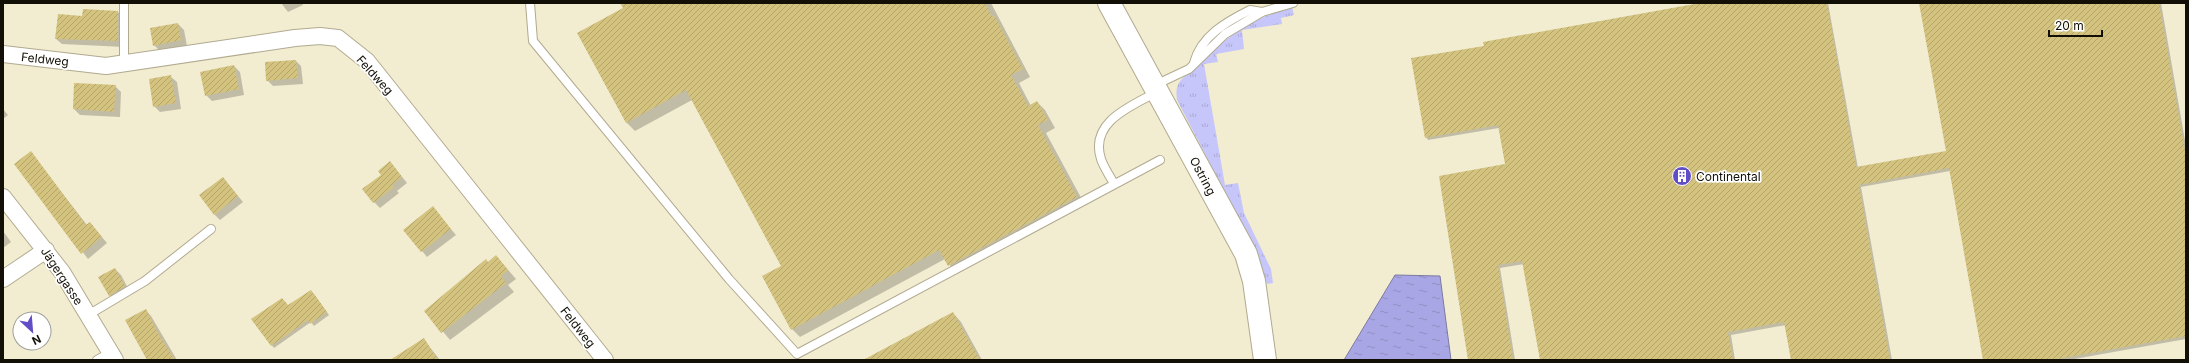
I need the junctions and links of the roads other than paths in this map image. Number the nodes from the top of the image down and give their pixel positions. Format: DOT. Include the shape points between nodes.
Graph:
graph roads {
  1 [pos="124,3"];
  2 [pos="530,3"];
  3 [pos="1109,3"];
  4 [pos="1293,3"];
  5 [pos="3,54"];
  6 [pos="124,63"];
  7 [pos="1157,88"];
  8 [pos="1160,160"];
  9 [pos="1114,184"];
  10 [pos="3,197"];
  11 [pos="211,229"];
  12 [pos="46,250"];
  13 [pos="3,279"];
  14 [pos="88,315"];
  15 [pos="113,356"];
  16 [pos="97,360"];
  17 [pos="605,360"];
  18 [pos="1265,360"];
  1 -- 6 [label="lane"];
  2 -- 9 [label="lane" via="533,41 729,279 797,354"];
  3 -- 7 [label="main road, Ostring"];
  4 -- 7 [label="lane" via="1262,12 1250,10 1226,23 1198,49 1194,64 1189,69"];
  5 -- 6 [label="street, Feldweg" via="106,66"];
  6 -- 17 [label="street, Feldweg" via="295,38 338,38 367,61"];
  7 -- 9 [label="lane" via="1105,124 1099,142 1101,159"];
  7 -- 18 [label="main road, Ostring" via="1246,254 1254,281"];
  8 -- 9 [label="lane"];
  10 -- 12 [label="street, Jägergasse"];
  11 -- 14 [label="lane" via="145,281"];
  12 -- 13 [label="street"];
  12 -- 14 [label="street, Jägergasse"];
  14 -- 15 [label="street, Jägergasse"];
  15 -- 16 [label="lane"];
}
